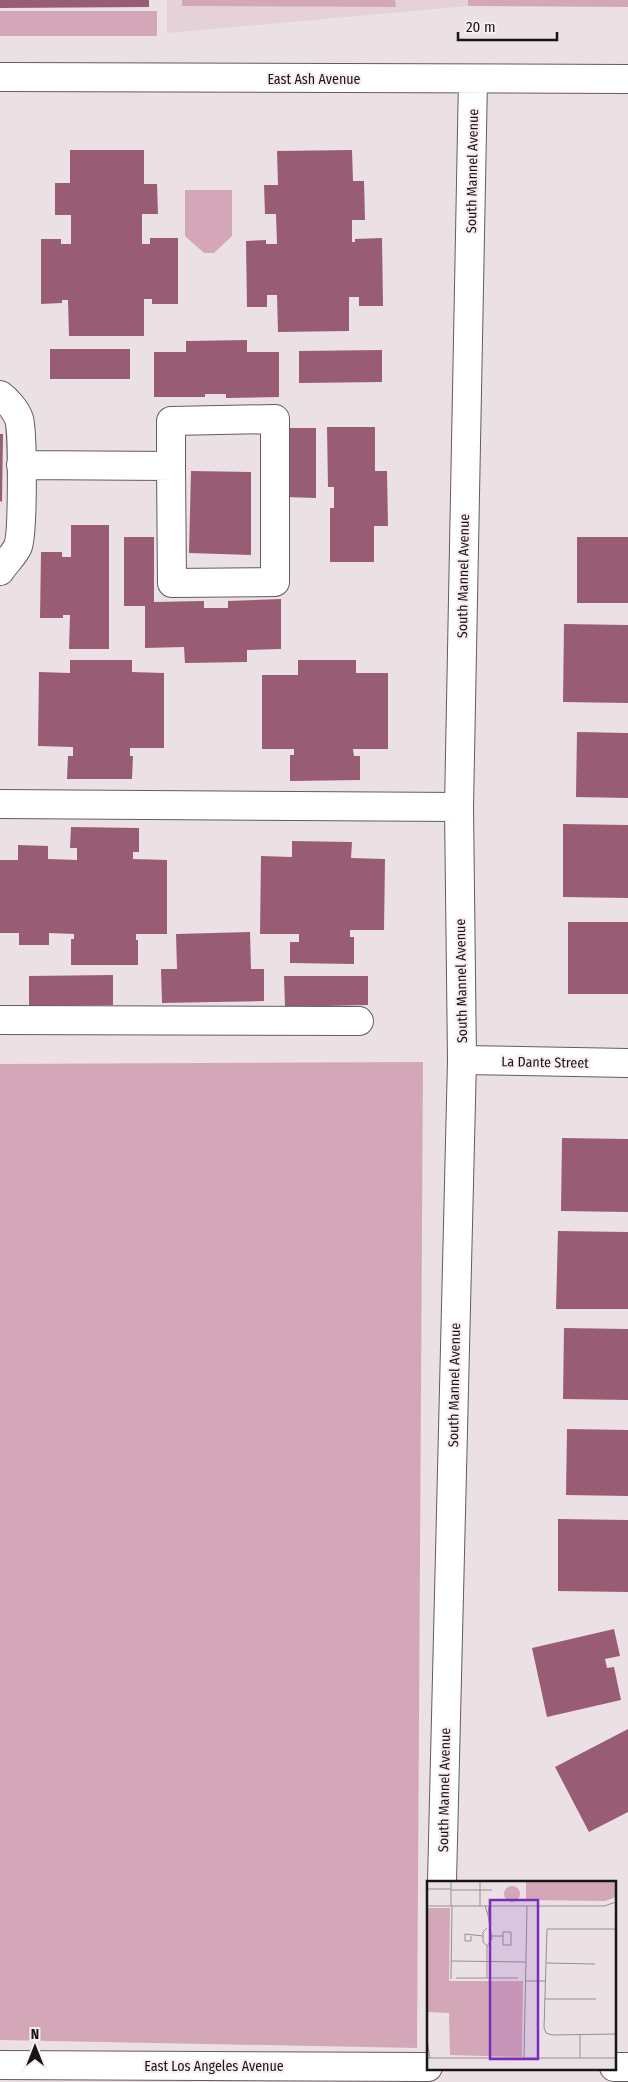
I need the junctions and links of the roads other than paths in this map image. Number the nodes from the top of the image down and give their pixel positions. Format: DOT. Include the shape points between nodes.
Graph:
graph roads {
  1 [pos="0,78"];
  2 [pos="474,79"];
  3 [pos="628,79"];
  4 [pos="0,395"];
  5 [pos="21,465"];
  6 [pos="171,466"];
  7 [pos="0,571"];
  8 [pos="0,804"];
  9 [pos="459,807"];
  10 [pos="0,1020"];
  11 [pos="359,1021"];
  12 [pos="462,1060"];
  13 [pos="628,1063"];
  14 [pos="442,1881"];
  15 [pos="0,2065"];
  16 [pos="427,2068"];
  1 -- 2 [label="street, East Ash Avenue"];
  2 -- 3 [label="street, East Ash Avenue"];
  2 -- 9 [label="street, South Mannel Avenue"];
  4 -- 5 [label="street" via="19,419"];
  5 -- 6 [label="street"];
  5 -- 7 [label="street" via="18,546"];
  6 -- 6 [label="street" via="172,583 275,582 275,419 171,420"];
  8 -- 9 [label="street"];
  9 -- 12 [label="street, South Mannel Avenue"];
  10 -- 11 [label="street"];
  12 -- 13 [label="street, La Dante Street"];
  12 -- 14 [label="street, South Mannel Avenue"];
  15 -- 16 [label="street, East Los Angeles Avenue"];
}
